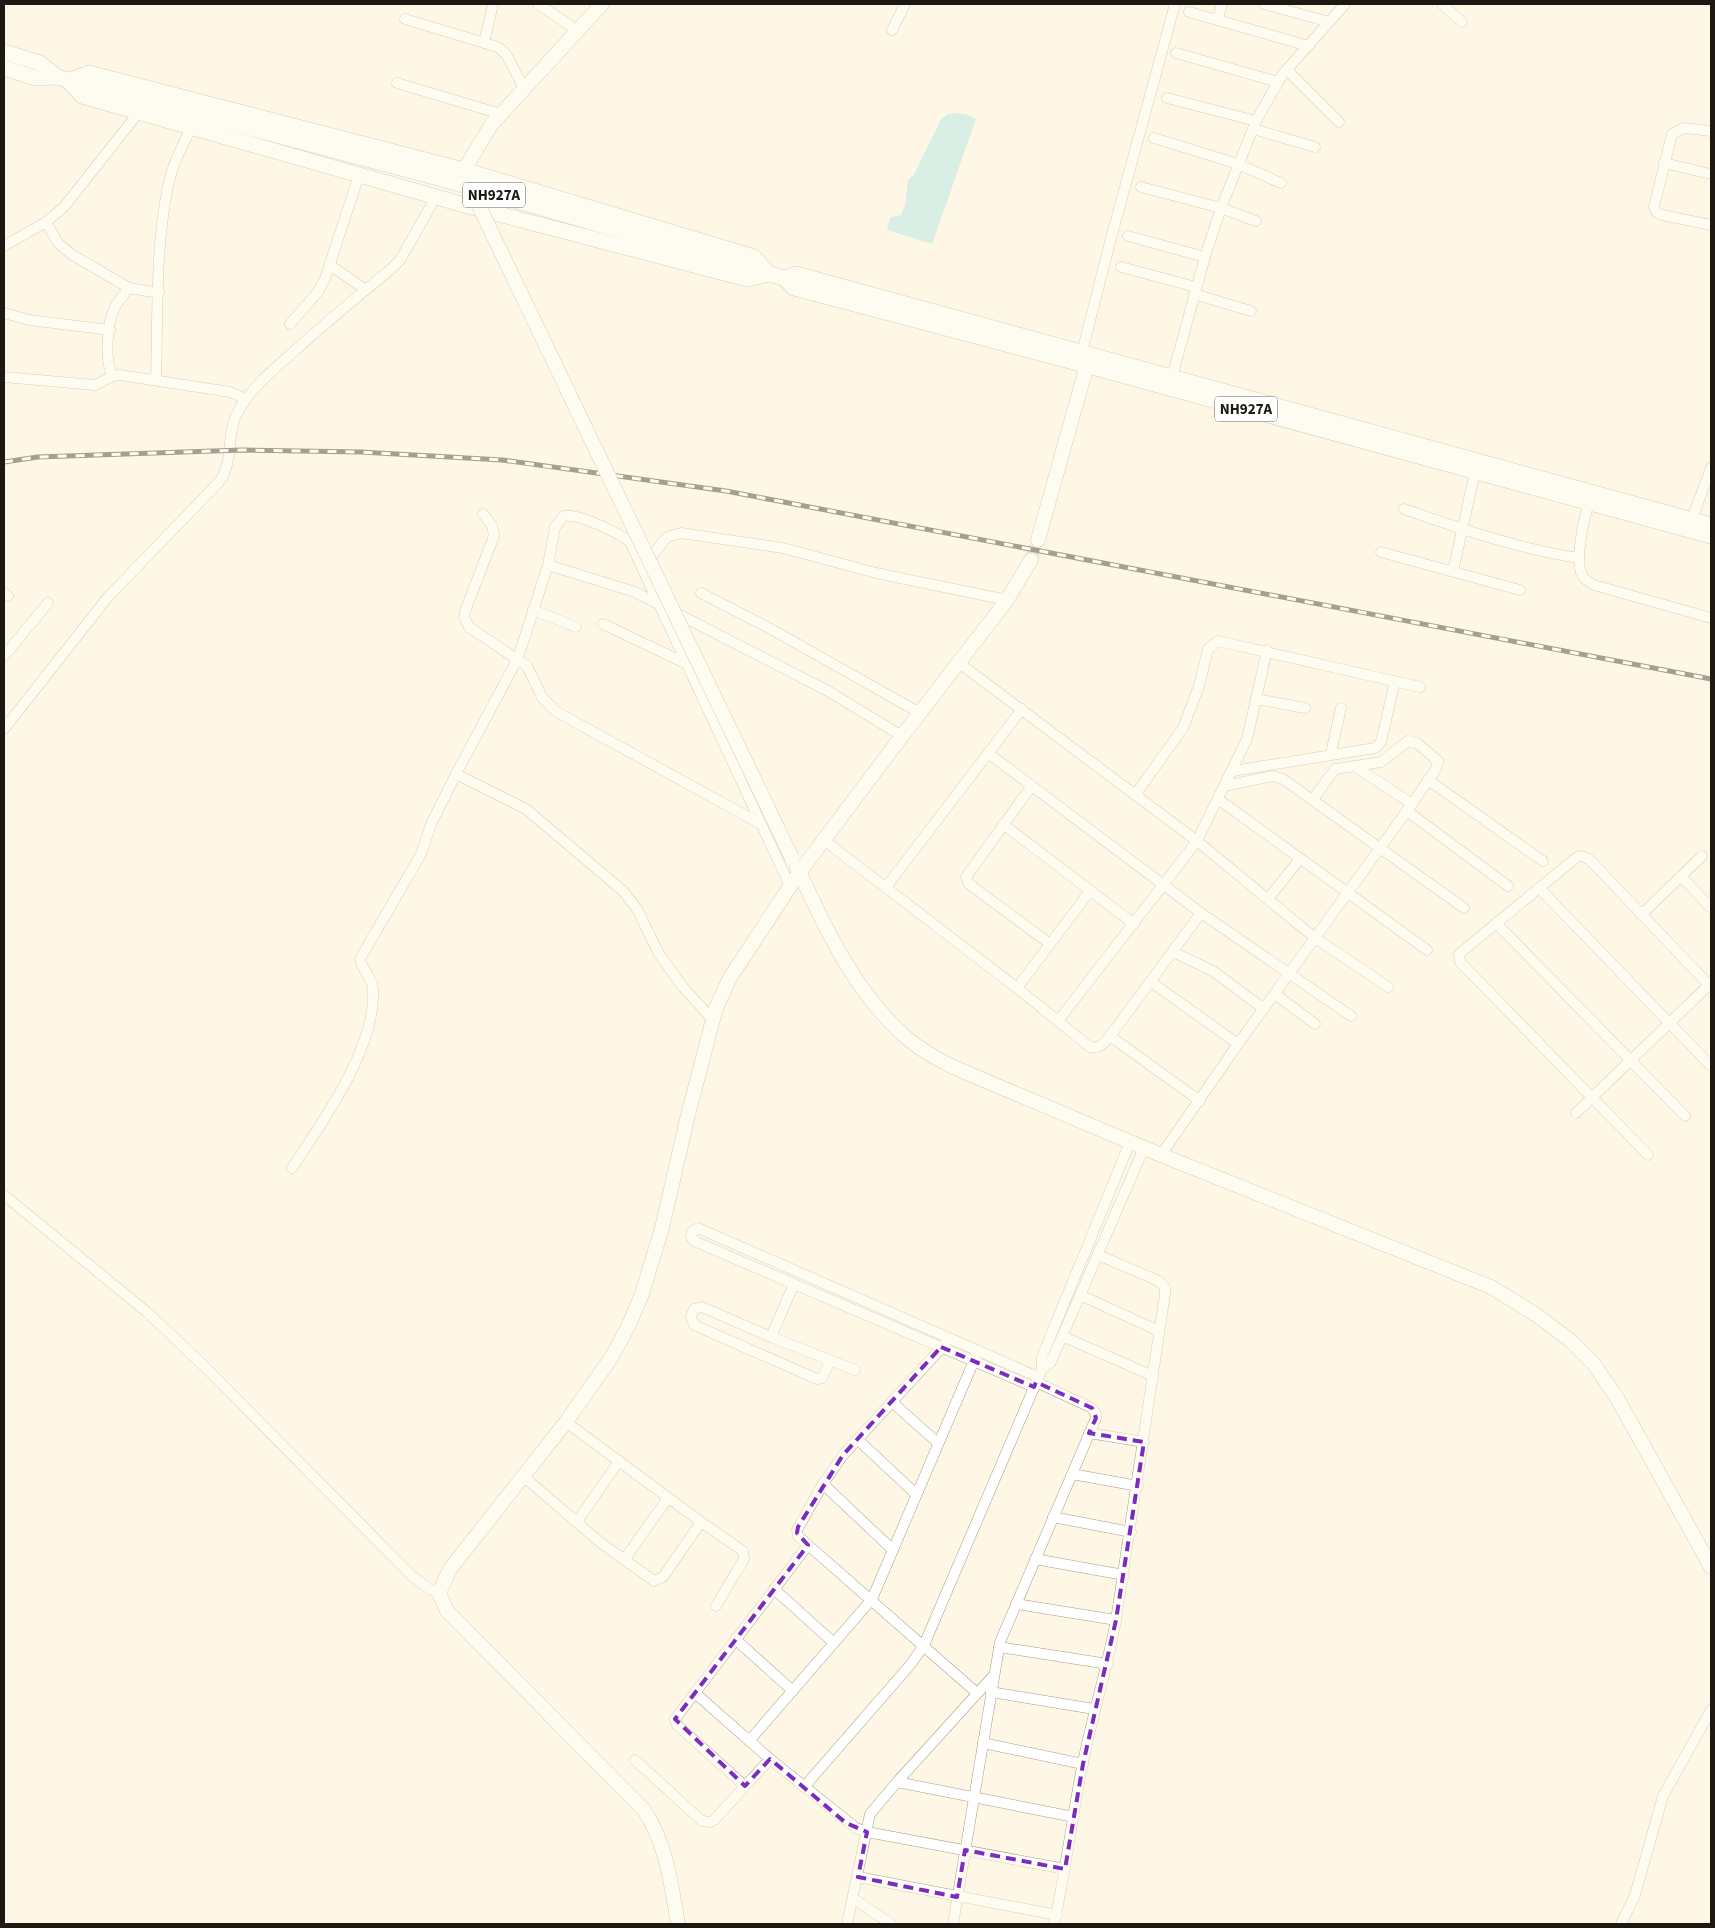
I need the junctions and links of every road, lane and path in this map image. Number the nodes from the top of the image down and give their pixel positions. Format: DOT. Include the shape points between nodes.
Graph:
graph roads {
  1 [pos="493,4"];
  2 [pos="538,4"];
  3 [pos="602,4"];
  4 [pos="905,4"];
  5 [pos="1175,4"];
  6 [pos="1222,4"];
  7 [pos="1264,4"];
  8 [pos="1345,4"];
  9 [pos="1442,4"];
  10 [pos="1189,12"];
  11 [pos="1218,18"];
  12 [pos="405,19"];
  13 [pos="1329,22"];
  14 [pos="1462,22"];
  15 [pos="892,30"];
  16 [pos="578,31"];
  17 [pos="484,43"];
  18 [pos="1309,46"];
  19 [pos="4,52"];
  20 [pos="1176,53"];
  21 [pos="4,68"];
  22 [pos="1287,70"];
  23 [pos="62,79"];
  24 [pos="1278,82"];
  25 [pos="397,83"];
  26 [pos="524,88"];
  27 [pos="1167,98"];
  28 [pos="139,112"];
  29 [pos="501,114"];
  30 [pos="1339,122"];
  31 [pos="1254,125"];
  32 [pos="192,126"];
  33 [pos="1711,131"];
  34 [pos="1154,138"];
  35 [pos="1315,146"];
  36 [pos="1238,164"];
  37 [pos="1664,164"];
  38 [pos="464,170"];
  39 [pos="1711,174"];
  40 [pos="360,175"];
  41 [pos="1281,184"];
  42 [pos="1141,187"];
  43 [pos="472,189"];
  44 [pos="436,197"];
  45 [pos="1221,208"];
  46 [pos="1256,221"];
  47 [pos="46,222"];
  48 [pos="1711,224"];
  49 [pos="1128,236"];
  50 [pos="4,246"];
  51 [pos="1205,257"];
  52 [pos="330,265"];
  53 [pos="1121,266"];
  54 [pos="769,274"];
  55 [pos="129,288"];
  56 [pos="366,290"];
  57 [pos="1195,291"];
  58 [pos="159,293"];
  59 [pos="1251,311"];
  60 [pos="4,313"];
  61 [pos="290,324"];
  62 [pos="110,330"];
  63 [pos="1085,359"];
  64 [pos="114,376"];
  65 [pos="4,377"];
  66 [pos="1172,377"];
  67 [pos="156,380"];
  68 [pos="246,399"];
  69 [pos="1711,468"];
  70 [pos="1475,472"];
  71 [pos="1590,497"];
  72 [pos="1404,509"];
  73 [pos="483,514"];
  74 [pos="1692,519"];
  75 [pos="1711,525"];
  76 [pos="1462,529"];
  77 [pos="1711,536"];
  78 [pos="1038,540"];
  79 [pos="1381,552"];
  80 [pos="1579,558"];
  81 [pos="1031,560"];
  82 [pos="548,565"];
  83 [pos="642,568"];
  84 [pos="1453,571"];
  85 [pos="1520,590"];
  86 [pos="701,593"];
  87 [pos="1007,600"];
  88 [pos="48,603"];
  89 [pos="660,605"];
  90 [pos="533,610"];
  91 [pos="1711,618"];
  92 [pos="603,624"];
  93 [pos="576,628"];
  94 [pos="6,650"];
  95 [pos="1267,650"];
  96 [pos="518,658"];
  97 [pos="959,662"];
  98 [pos="687,664"];
  99 [pos="1395,681"];
  100 [pos="1420,687"];
  101 [pos="1256,699"];
  102 [pos="1305,708"];
  103 [pos="1341,708"];
  104 [pos="1022,709"];
  105 [pos="920,713"];
  106 [pos="4,728"];
  107 [pos="902,736"];
  108 [pos="988,753"];
  109 [pos="1331,753"];
  110 [pos="1356,767"];
  111 [pos="1233,771"];
  112 [pos="456,774"];
  113 [pos="1428,780"];
  114 [pos="1225,786"];
  115 [pos="1031,787"];
  116 [pos="1135,795"];
  117 [pos="1218,799"];
  118 [pos="1314,799"];
  119 [pos="1409,807"];
  120 [pos="761,824"];
  121 [pos="1003,824"];
  122 [pos="825,841"];
  123 [pos="1197,841"];
  124 [pos="1380,848"];
  125 [pos="1702,856"];
  126 [pos="1300,859"];
  127 [pos="1543,861"];
  128 [pos="799,873"];
  129 [pos="1681,876"];
  130 [pos="790,886"];
  131 [pos="1163,886"];
  132 [pos="1508,886"];
  133 [pos="886,887"];
  134 [pos="1539,888"];
  135 [pos="1090,891"];
  136 [pos="1347,894"];
  137 [pos="1268,899"];
  138 [pos="1464,908"];
  139 [pos="1711,908"];
  140 [pos="1201,913"];
  141 [pos="1641,915"];
  142 [pos="1496,923"];
  143 [pos="1134,924"];
  144 [pos="1315,938"];
  145 [pos="1050,944"];
  146 [pos="1427,950"];
  147 [pos="1173,952"];
  148 [pos="1290,973"];
  149 [pos="1151,982"];
  150 [pos="1710,984"];
  151 [pos="1388,987"];
  152 [pos="1017,988"];
  153 [pos="1275,994"];
  154 [pos="1264,1009"];
  155 [pos="1351,1016"];
  156 [pos="713,1020"];
  157 [pos="1058,1021"];
  158 [pos="1670,1022"];
  159 [pos="1315,1024"];
  160 [pos="1110,1036"];
  161 [pos="1238,1044"];
  162 [pos="1630,1061"];
  163 [pos="1711,1066"];
  164 [pos="1592,1098"];
  165 [pos="1200,1101"];
  166 [pos="1576,1113"];
  167 [pos="1685,1116"];
  168 [pos="1130,1142"];
  169 [pos="1144,1148"];
  170 [pos="1161,1155"];
  171 [pos="1648,1155"];
  172 [pos="292,1168"];
  173 [pos="4,1195"];
  174 [pos="1098,1255"];
  175 [pos="794,1284"];
  176 [pos="1080,1295"];
  177 [pos="1160,1331"];
  178 [pos="1062,1336"];
  179 [pos="771,1337"];
  180 [pos="950,1338"];
  181 [pos="941,1347"];
  182 [pos="978,1351"];
  183 [pos="830,1361"];
  184 [pos="974,1361"];
  185 [pos="855,1370"];
  186 [pos="1153,1376"];
  187 [pos="1037,1379"];
  188 [pos="892,1402"];
  189 [pos="566,1422"];
  190 [pos="1090,1433"];
  191 [pos="857,1439"];
  192 [pos="1144,1442"];
  193 [pos="938,1443"];
  194 [pos="619,1461"];
  195 [pos="1072,1474"];
  196 [pos="523,1476"];
  197 [pos="823,1484"];
  198 [pos="1138,1486"];
  199 [pos="916,1494"];
  200 [pos="668,1498"];
  201 [pos="1054,1517"];
  202 [pos="577,1522"];
  203 [pos="700,1522"];
  204 [pos="1131,1532"];
  205 [pos="808,1545"];
  206 [pos="893,1550"];
  207 [pos="1035,1559"];
  208 [pos="624,1560"];
  209 [pos="1711,1567"];
  210 [pos="1124,1575"];
  211 [pos="774,1590"];
  212 [pos="439,1593"];
  213 [pos="872,1599"];
  214 [pos="1016,1604"];
  215 [pos="716,1606"];
  216 [pos="1116,1620"];
  217 [pos="735,1639"];
  218 [pos="834,1643"];
  219 [pos="924,1645"];
  220 [pos="999,1647"];
  221 [pos="1108,1664"];
  222 [pos="994,1675"];
  223 [pos="793,1691"];
  224 [pos="695,1692"];
  225 [pos="991,1692"];
  226 [pos="977,1693"];
  227 [pos="1094,1709"];
  228 [pos="1711,1710"];
  229 [pos="750,1741"];
  230 [pos="983,1743"];
  231 [pos="770,1759"];
  232 [pos="634,1760"];
  233 [pos="1083,1764"];
  234 [pos="897,1782"];
  235 [pos="745,1786"];
  236 [pos="804,1787"];
  237 [pos="974,1797"];
  238 [pos="1074,1817"];
  239 [pos="866,1832"];
  240 [pos="965,1850"];
  241 [pos="1065,1869"];
  242 [pos="858,1877"];
  243 [pos="957,1897"];
  244 [pos="854,1899"];
  245 [pos="1056,1919"];
  246 [pos="678,1924"];
  247 [pos="847,1924"];
  248 [pos="892,1924"];
  249 [pos="952,1924"];
  250 [pos="1622,1924"];
  1 -- 17 [label="street"];
  2 -- 16 [label="street"];
  3 -- 16 [label="main road"];
  4 -- 15 [label="street"];
  5 -- 63 [label="street" via="1110,242"];
  6 -- 11 [label="street"];
  7 -- 13 [label="street"];
  8 -- 13 [label="street"];
  9 -- 14 [label="street"];
  10 -- 11 [label="street"];
  11 -- 18 [label="street"];
  12 -- 17 [label="street"];
  13 -- 18 [label="street"];
  16 -- 26 [label="main road"];
  17 -- 26 [label="street" via="498,47 506,54"];
  18 -- 22 [label="street"];
  19 -- 23 [label="highway, NH927A" via="40,63"];
  20 -- 24 [label="street"];
  21 -- 23 [label="highway, NH927A" via="36,78"];
  22 -- 24 [label="street"];
  22 -- 30 [label="street"];
  23 -- 28 [label="highway" via="82,96"];
  23 -- 38 [label="highway" via="89,73"];
  23 -- 43 [label="highway, NH927A"];
  24 -- 31 [label="street"];
  25 -- 29 [label="street"];
  26 -- 29 [label="main road"];
  27 -- 31 [label="street"];
  28 -- 32 [label="highway"];
  28 -- 47 [label="street" via="64,207"];
  29 -- 38 [label="main road"];
  31 -- 35 [label="street"];
  31 -- 36 [label="street"];
  32 -- 40 [label="highway"];
  32 -- 58 [label="street" via="168,186 160,242"];
  33 -- 37 [label="street" via="1675,130"];
  34 -- 36 [label="street"];
  36 -- 41 [label="street"];
  36 -- 45 [label="street"];
  37 -- 39 [label="street"];
  37 -- 48 [label="street" via="1654,206 1656,212"];
  38 -- 54 [label="highway" via="754,257"];
  40 -- 44 [label="highway"];
  40 -- 52 [label="street"];
  42 -- 45 [label="street"];
  43 -- 54 [label="highway, NH927A"];
  43 -- 128 [label="main road, bridge"];
  44 -- 54 [label="highway" via="747,279"];
  44 -- 56 [label="street" via="400,260"];
  45 -- 46 [label="street"];
  45 -- 51 [label="street"];
  47 -- 50 [label="street"];
  47 -- 55 [label="street" via="58,242 71,254"];
  49 -- 51 [label="street"];
  51 -- 57 [label="street"];
  52 -- 56 [label="street"];
  52 -- 61 [label="street" via="322,286"];
  53 -- 57 [label="street"];
  54 -- 63 [label="highway, NH927A" via="784,278 796,274"];
  55 -- 58 [label="street"];
  55 -- 62 [label="street" via="114,310"];
  56 -- 68 [label="street" via="277,366"];
  57 -- 59 [label="street"];
  57 -- 66 [label="street"];
  58 -- 67 [label="street"];
  60 -- 62 [label="street" via="29,320"];
  62 -- 64 [label="street" via="107,359"];
  63 -- 66 [label="highway, NH927A"];
  63 -- 70 [label="highway, NH927A"];
  63 -- 78 [label="main road"];
  64 -- 65 [label="street" via="101,383 85,385"];
  64 -- 67 [label="street"];
  66 -- 71 [label="highway, NH927A"];
  67 -- 68 [label="street" via="230,392"];
  68 -- 106 [label="street" via="232,422 228,461 219,482 108,597"];
  69 -- 74 [label="street"];
  70 -- 71 [label="highway, NH927A"];
  70 -- 76 [label="street"];
  71 -- 74 [label="highway, NH927A"];
  71 -- 77 [label="highway, NH927A"];
  71 -- 80 [label="street"];
  72 -- 76 [label="street"];
  73 -- 96 [label="street" via="492,525 494,536 464,616 469,627 479,636"];
  74 -- 75 [label="highway, NH927A"];
  76 -- 80 [label="street" via="1546,553"];
  76 -- 84 [label="street"];
  79 -- 84 [label="street"];
  80 -- 91 [label="street" via="1581,574 1594,585"];
  81 -- 87 [label="main road"];
  82 -- 83 [label="street" via="555,527 564,516 570,515 626,538"];
  82 -- 89 [label="street" via="634,592"];
  82 -- 90 [label="street"];
  83 -- 87 [label="street" via="667,537 681,532 783,548 876,573"];
  83 -- 89 [label="street"];
  84 -- 85 [label="street"];
  86 -- 105 [label="street"];
  87 -- 97 [label="main road"];
  88 -- 94 [label="street"];
  89 -- 98 [label="street"];
  89 -- 107 [label="street" via="828,691"];
  90 -- 93 [label="street"];
  90 -- 96 [label="street"];
  92 -- 98 [label="street"];
  95 -- 99 [label="street"];
  95 -- 101 [label="street"];
  95 -- 116 [label="street" via="1218,641 1210,646 1183,728"];
  96 -- 112 [label="street"];
  96 -- 120 [label="street" via="527,666 542,697 555,711"];
  97 -- 104 [label="street"];
  97 -- 105 [label="main road"];
  98 -- 120 [label="street"];
  99 -- 100 [label="street"];
  99 -- 109 [label="street" via="1379,744 1375,748"];
  101 -- 102 [label="street"];
  101 -- 111 [label="street" via="1246,739"];
  103 -- 109 [label="street"];
  104 -- 108 [label="street"];
  104 -- 116 [label="street"];
  105 -- 107 [label="main road"];
  107 -- 122 [label="main road"];
  108 -- 115 [label="street"];
  108 -- 133 [label="street"];
  109 -- 111 [label="street"];
  110 -- 113 [label="street" via="1385,760 1404,743 1412,741 1438,761"];
  110 -- 118 [label="street" via="1335,769"];
  110 -- 119 [label="street"];
  111 -- 114 [label="street"];
  112 -- 156 [label="street" via="526,809 623,891 637,909 659,954"];
  112 -- 172 [label="street" via="432,822 421,854 360,959 373,988 371,1022 364,1042 328,1112"];
  113 -- 119 [label="street"];
  113 -- 127 [label="street"];
  114 -- 117 [label="street"];
  114 -- 118 [label="street" via="1278,777"];
  115 -- 121 [label="street"];
  115 -- 131 [label="street"];
  116 -- 123 [label="street"];
  117 -- 123 [label="street"];
  117 -- 126 [label="street"];
  118 -- 124 [label="street"];
  119 -- 124 [label="street"];
  119 -- 132 [label="street"];
  120 -- 130 [label="street"];
  121 -- 135 [label="street"];
  121 -- 145 [label="street" via="967,873 966,880"];
  122 -- 128 [label="main road"];
  122 -- 133 [label="street"];
  123 -- 131 [label="street"];
  123 -- 137 [label="street"];
  124 -- 136 [label="street"];
  124 -- 138 [label="street"];
  125 -- 129 [label="street"];
  126 -- 136 [label="street"];
  126 -- 137 [label="street"];
  128 -- 130 [label="main road"];
  128 -- 168 [label="main road" via="849,970 865,994 908,1039 953,1067"];
  129 -- 139 [label="street"];
  129 -- 141 [label="street"];
  130 -- 156 [label="main road" via="731,976"];
  131 -- 140 [label="street"];
  131 -- 143 [label="street"];
  133 -- 152 [label="street"];
  134 -- 141 [label="street" via="1581,856 1589,859"];
  134 -- 142 [label="street"];
  134 -- 158 [label="street"];
  135 -- 143 [label="street"];
  135 -- 145 [label="street"];
  136 -- 144 [label="street"];
  136 -- 146 [label="street"];
  137 -- 144 [label="street"];
  140 -- 147 [label="street"];
  140 -- 148 [label="street"];
  141 -- 150 [label="street"];
  142 -- 162 [label="street"];
  142 -- 164 [label="street" via="1459,954 1460,962"];
  143 -- 157 [label="street"];
  144 -- 148 [label="street"];
  144 -- 151 [label="street"];
  145 -- 152 [label="street"];
  147 -- 149 [label="street"];
  147 -- 154 [label="street" via="1213,970"];
  148 -- 153 [label="street"];
  148 -- 155 [label="street"];
  149 -- 160 [label="street"];
  149 -- 161 [label="street"];
  150 -- 158 [label="street"];
  152 -- 157 [label="street"];
  153 -- 154 [label="street"];
  153 -- 159 [label="street"];
  154 -- 161 [label="street"];
  156 -- 189 [label="main road" via="662,1228 642,1294 611,1358"];
  157 -- 160 [label="street" via="1090,1046 1098,1047"];
  158 -- 162 [label="street"];
  158 -- 163 [label="street"];
  160 -- 165 [label="street"];
  161 -- 165 [label="street"];
  162 -- 164 [label="street"];
  162 -- 167 [label="street"];
  164 -- 166 [label="street"];
  164 -- 171 [label="street"];
  165 -- 170 [label="street"];
  168 -- 169 [label="main road"];
  168 -- 187 [label="street" via="1042,1357"];
  169 -- 170 [label="main road"];
  169 -- 174 [label="street"];
  170 -- 209 [label="main road" via="1491,1288 1570,1340 1606,1380"];
  173 -- 212 [label="street" via="155,1320 262,1423 412,1576"];
  174 -- 176 [label="street"];
  174 -- 177 [label="street" via="1163,1284 1165,1294"];
  175 -- 179 [label="street"];
  175 -- 180 [label="street" via="694,1241 692,1232 698,1228"];
  175 -- 181 [label="street"];
  176 -- 177 [label="street"];
  176 -- 178 [label="street"];
  177 -- 186 [label="street"];
  178 -- 186 [label="street"];
  178 -- 187 [label="street" via="1051,1362"];
  179 -- 183 [label="street"];
  179 -- 183 [label="street" via="702,1307 697,1307 691,1317 694,1325 817,1379 822,1378"];
  180 -- 181 [label="street"];
  180 -- 182 [label="street"];
  181 -- 184 [label="street"];
  181 -- 188 [label="street"];
  182 -- 184 [label="street"];
  182 -- 187 [label="street"];
  183 -- 185 [label="street"];
  184 -- 187 [label="street"];
  184 -- 193 [label="street"];
  186 -- 192 [label="street"];
  187 -- 190 [label="street" via="1092,1408 1096,1418"];
  187 -- 219 [label="street"];
  188 -- 191 [label="street"];
  188 -- 193 [label="street"];
  189 -- 194 [label="street"];
  189 -- 196 [label="main road"];
  190 -- 192 [label="street"];
  190 -- 195 [label="street"];
  191 -- 197 [label="street"];
  191 -- 199 [label="street"];
  192 -- 198 [label="street"];
  193 -- 199 [label="street"];
  194 -- 200 [label="street"];
  194 -- 202 [label="street"];
  195 -- 198 [label="street"];
  195 -- 201 [label="street"];
  196 -- 202 [label="street"];
  196 -- 212 [label="main road" via="450,1569"];
  197 -- 205 [label="street" via="796,1530"];
  197 -- 206 [label="street"];
  198 -- 204 [label="street"];
  199 -- 206 [label="street"];
  200 -- 203 [label="street"];
  200 -- 208 [label="street"];
  201 -- 204 [label="street"];
  201 -- 207 [label="street"];
  202 -- 208 [label="street"];
  203 -- 208 [label="street" via="660,1580 654,1581"];
  203 -- 215 [label="street" via="738,1546 744,1554"];
  204 -- 210 [label="street"];
  205 -- 211 [label="street"];
  205 -- 213 [label="street"];
  206 -- 213 [label="street"];
  207 -- 210 [label="street"];
  207 -- 214 [label="street"];
  210 -- 216 [label="street"];
  211 -- 217 [label="street"];
  211 -- 218 [label="street"];
  212 -- 246 [label="main road" via="447,1611 644,1810 660,1838"];
  213 -- 218 [label="street"];
  213 -- 219 [label="street"];
  214 -- 216 [label="street"];
  214 -- 220 [label="street"];
  216 -- 221 [label="street"];
  217 -- 223 [label="street"];
  217 -- 224 [label="street"];
  218 -- 223 [label="street"];
  219 -- 226 [label="street"];
  219 -- 236 [label="street"];
  220 -- 221 [label="street"];
  220 -- 222 [label="street"];
  221 -- 227 [label="street"];
  222 -- 225 [label="street"];
  222 -- 226 [label="street"];
  223 -- 229 [label="street"];
  224 -- 229 [label="street"];
  224 -- 235 [label="street" via="675,1723"];
  225 -- 227 [label="street"];
  225 -- 230 [label="street"];
  226 -- 234 [label="street"];
  227 -- 233 [label="street"];
  228 -- 250 [label="street" via="1663,1796 1635,1895"];
  229 -- 231 [label="street"];
  230 -- 233 [label="street"];
  230 -- 237 [label="street"];
  231 -- 235 [label="street"];
  231 -- 236 [label="street"];
  232 -- 235 [label="street" via="706,1822 714,1820"];
  233 -- 238 [label="street"];
  234 -- 237 [label="street"];
  234 -- 239 [label="street" via="870,1814"];
  236 -- 239 [label="street" via="846,1822"];
  237 -- 238 [label="street"];
  237 -- 240 [label="street"];
  238 -- 241 [label="street"];
  239 -- 240 [label="street"];
  239 -- 242 [label="street"];
  240 -- 241 [label="street"];
  240 -- 243 [label="street"];
  241 -- 245 [label="street"];
  242 -- 243 [label="street"];
  242 -- 244 [label="street"];
  243 -- 245 [label="street"];
  243 -- 249 [label="street"];
  244 -- 247 [label="street"];
  244 -- 248 [label="street"];
}
